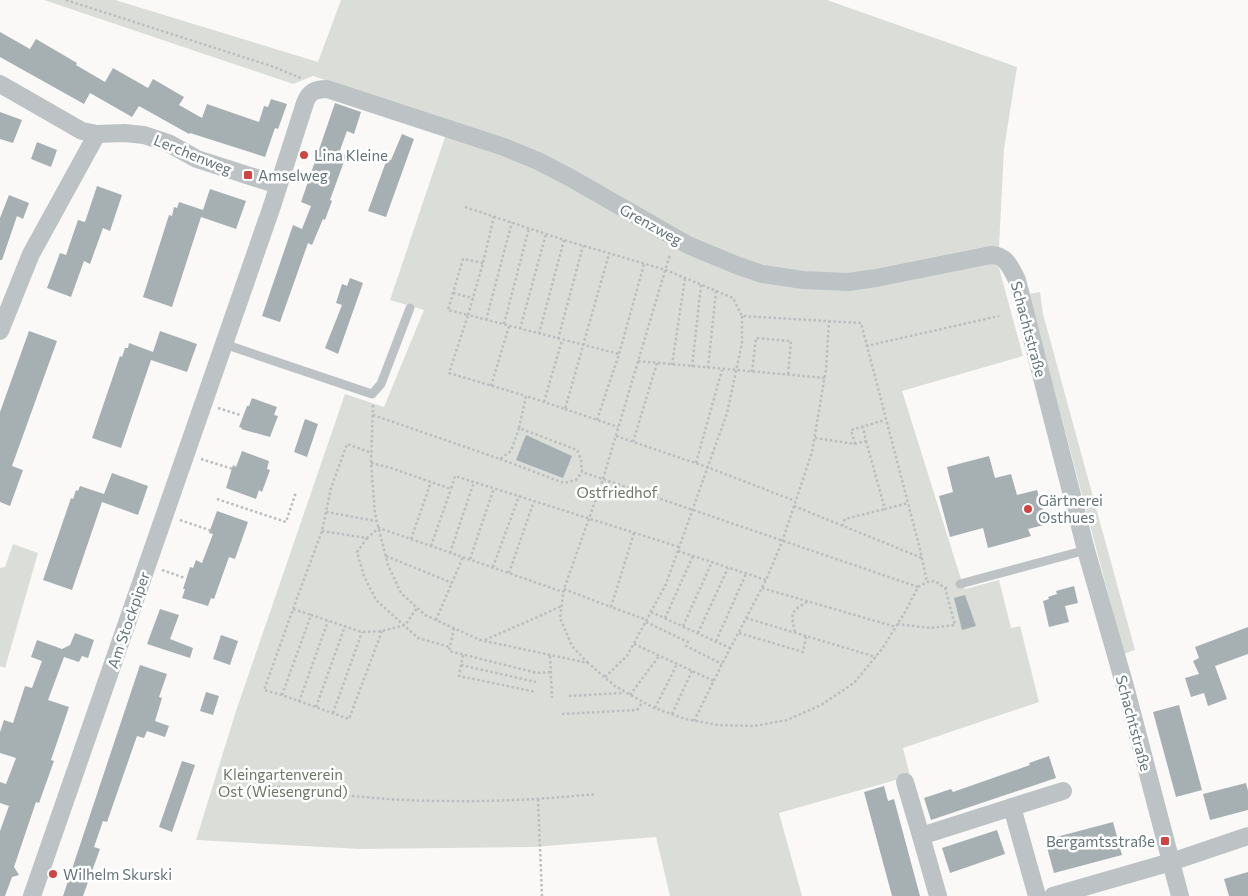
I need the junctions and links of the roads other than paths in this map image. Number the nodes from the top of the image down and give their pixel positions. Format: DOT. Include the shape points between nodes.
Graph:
graph roads {
  1 [pos="0,84"];
  2 [pos="314,90"];
  3 [pos="97,134"];
  4 [pos="278,186"];
  5 [pos="1002,257"];
  6 [pos="410,308"];
  7 [pos="0,331"];
  8 [pos="224,344"];
  9 [pos="1086,550"];
  10 [pos="960,584"];
  11 [pos="905,782"];
  12 [pos="1063,791"];
  13 [pos="1012,807"];
  14 [pos="921,836"];
  15 [pos="1248,836"];
  16 [pos="1171,862"];
  17 [pos="32,896"];
  18 [pos="938,896"];
  19 [pos="1037,896"];
  20 [pos="1053,896"];
  21 [pos="1180,896"];
  1 -- 3 [label="street, Lerchenweg" via="71,126"];
  2 -- 4 [label="street, Am Stockpiper" via="305,102"];
  2 -- 5 [label="street, Grenzweg" via="332,90 504,147 569,177 688,244 762,274 848,282 990,255"];
  3 -- 4 [label="street, Lerchenweg" via="144,134 197,159"];
  3 -- 7 [label="street" via="31,254"];
  4 -- 8 [label="street, Am Stockpiper"];
  5 -- 9 [label="street, Schachtstraße" via="1017,280"];
  6 -- 8 [label="lane" via="382,384 372,394"];
  8 -- 17 [label="street, Am Stockpiper"];
  9 -- 10 [label="lane"];
  9 -- 16 [label="street, Schachtstraße"];
  11 -- 14 [label="street"];
  12 -- 13 [label="street"];
  13 -- 14 [label="street"];
  13 -- 19 [label="street"];
  14 -- 18 [label="street"];
  15 -- 16 [label="street"];
  16 -- 20 [label="street"];
  16 -- 21 [label="street, Schachtstraße"];
}
